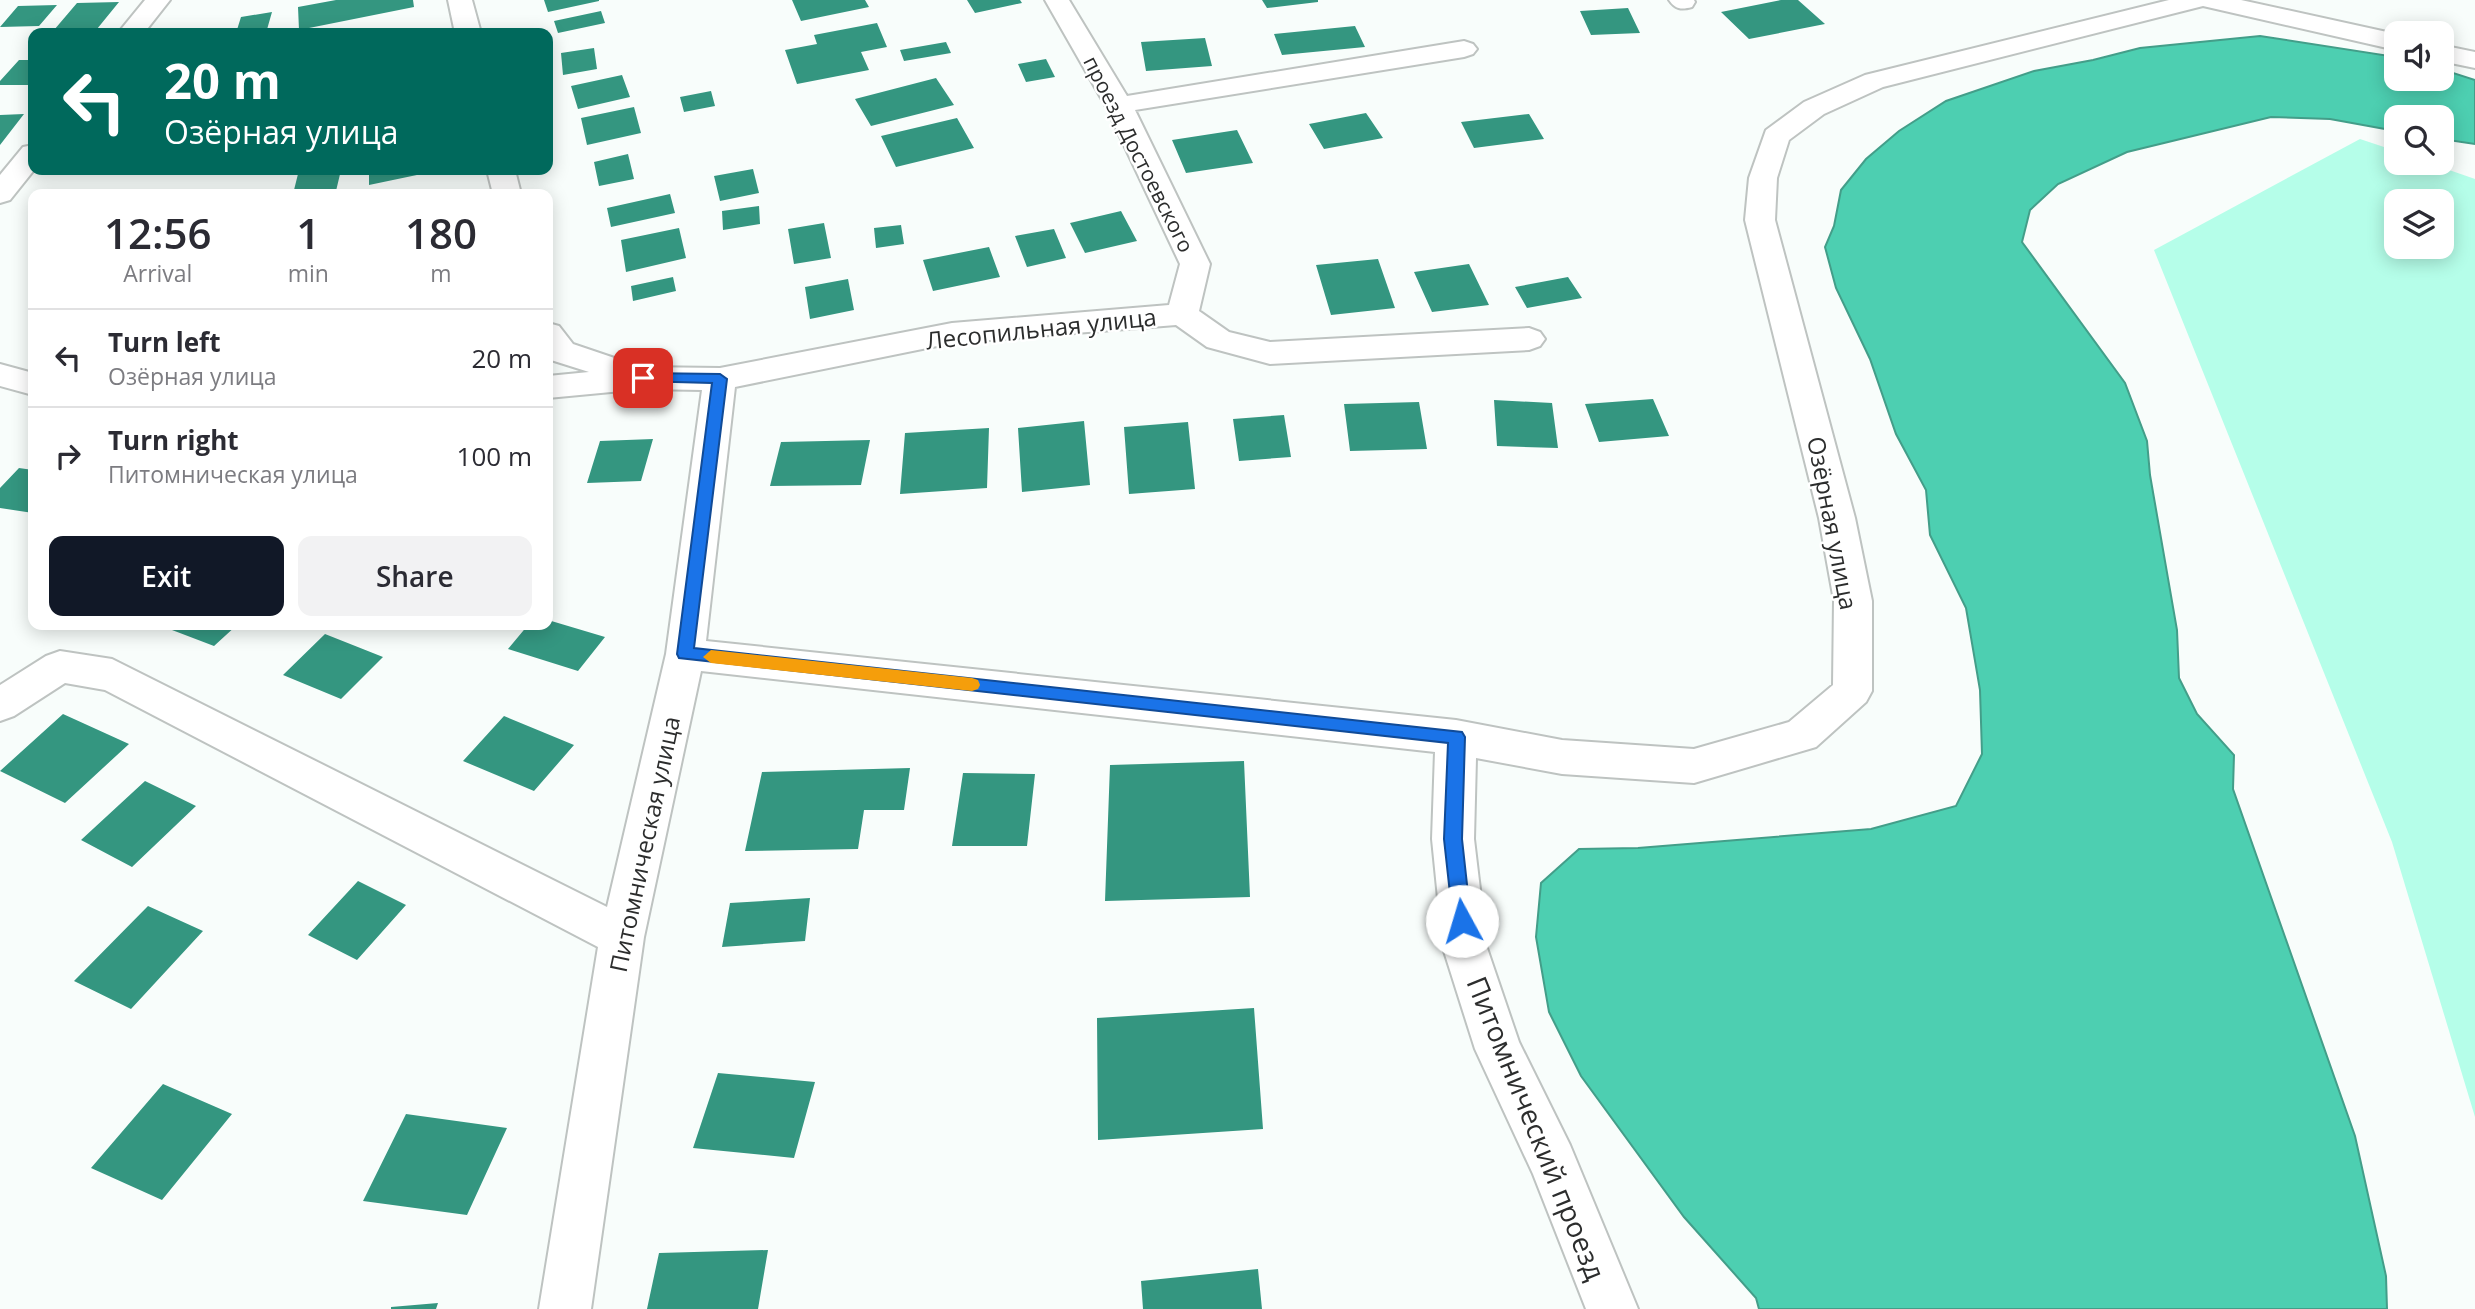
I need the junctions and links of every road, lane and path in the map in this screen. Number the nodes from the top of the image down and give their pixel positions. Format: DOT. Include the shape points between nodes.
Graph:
graph roads {
  1 [pos="158,0"];
  2 [pos="460,0"];
  3 [pos="2199,0"];
  4 [pos="2207,0"];
  5 [pos="1066,2"];
  6 [pos="135,28"];
  7 [pos="467,28"];
  8 [pos="2384,40"];
  9 [pos="1465,49"];
  10 [pos="2454,56"];
  11 [pos="2475,60"];
  12 [pos="1119,104"];
  13 [pos="28,159"];
  14 [pos="0,194"];
  15 [pos="1182,314"];
  16 [pos="1529,339"];
  17 [pos="553,340"];
  18 [pos="0,375"];
  19 [pos="643,378"];
  20 [pos="720,379"];
  21 [pos="28,383"];
  22 [pos="553,387"];
  23 [pos="685,654"];
  24 [pos="0,705"];
  25 [pos="1457,737"];
  26 [pos="622,937"];
  27 [pos="565,1309"];
  28 [pos="1612,1309"];
  1 -- 6 [label="street"];
  2 -- 7 [label="street"];
  3 -- 25 [label="street, Озёрная улица" via="1874,81 1814,108 1776,136 1763,178 1760,220 1842,541 1853,601 1852,691 1802,735 1694,766 1562,757"];
  4 -- 8 [label="street"];
  5 -- 12 [label="street, проезд Достоевского"];
  9 -- 12 [label="street"];
  10 -- 11 [label="street"];
  12 -- 15 [label="street, проезд Достоевского" via="1195,264"];
  13 -- 14 [label="street"];
  15 -- 16 [label="street, Лесопильная улица" via="1218,340 1270,353"];
  15 -- 20 [label="street, Лесопильная улица" via="952,333"];
  17 -- 19 [label="street" via="562,352"];
  18 -- 21 [label="street"];
  19 -- 20 [label="street, Лесопильная улица"];
  19 -- 22 [label="street, Лесопильная улица"];
  20 -- 23 [label="street, Питомническая улица"];
  23 -- 25 [label="street, Озёрная улица"];
  23 -- 26 [label="street, Питомническая улица"];
  24 -- 26 [label="street" via="60,667 112,675"];
  25 -- 28 [label="street, Питомнический проезд" via="1453,839 1465,948 1498,1049 1553,1162"];
  26 -- 27 [label="street, Питомническая улица"];
}
